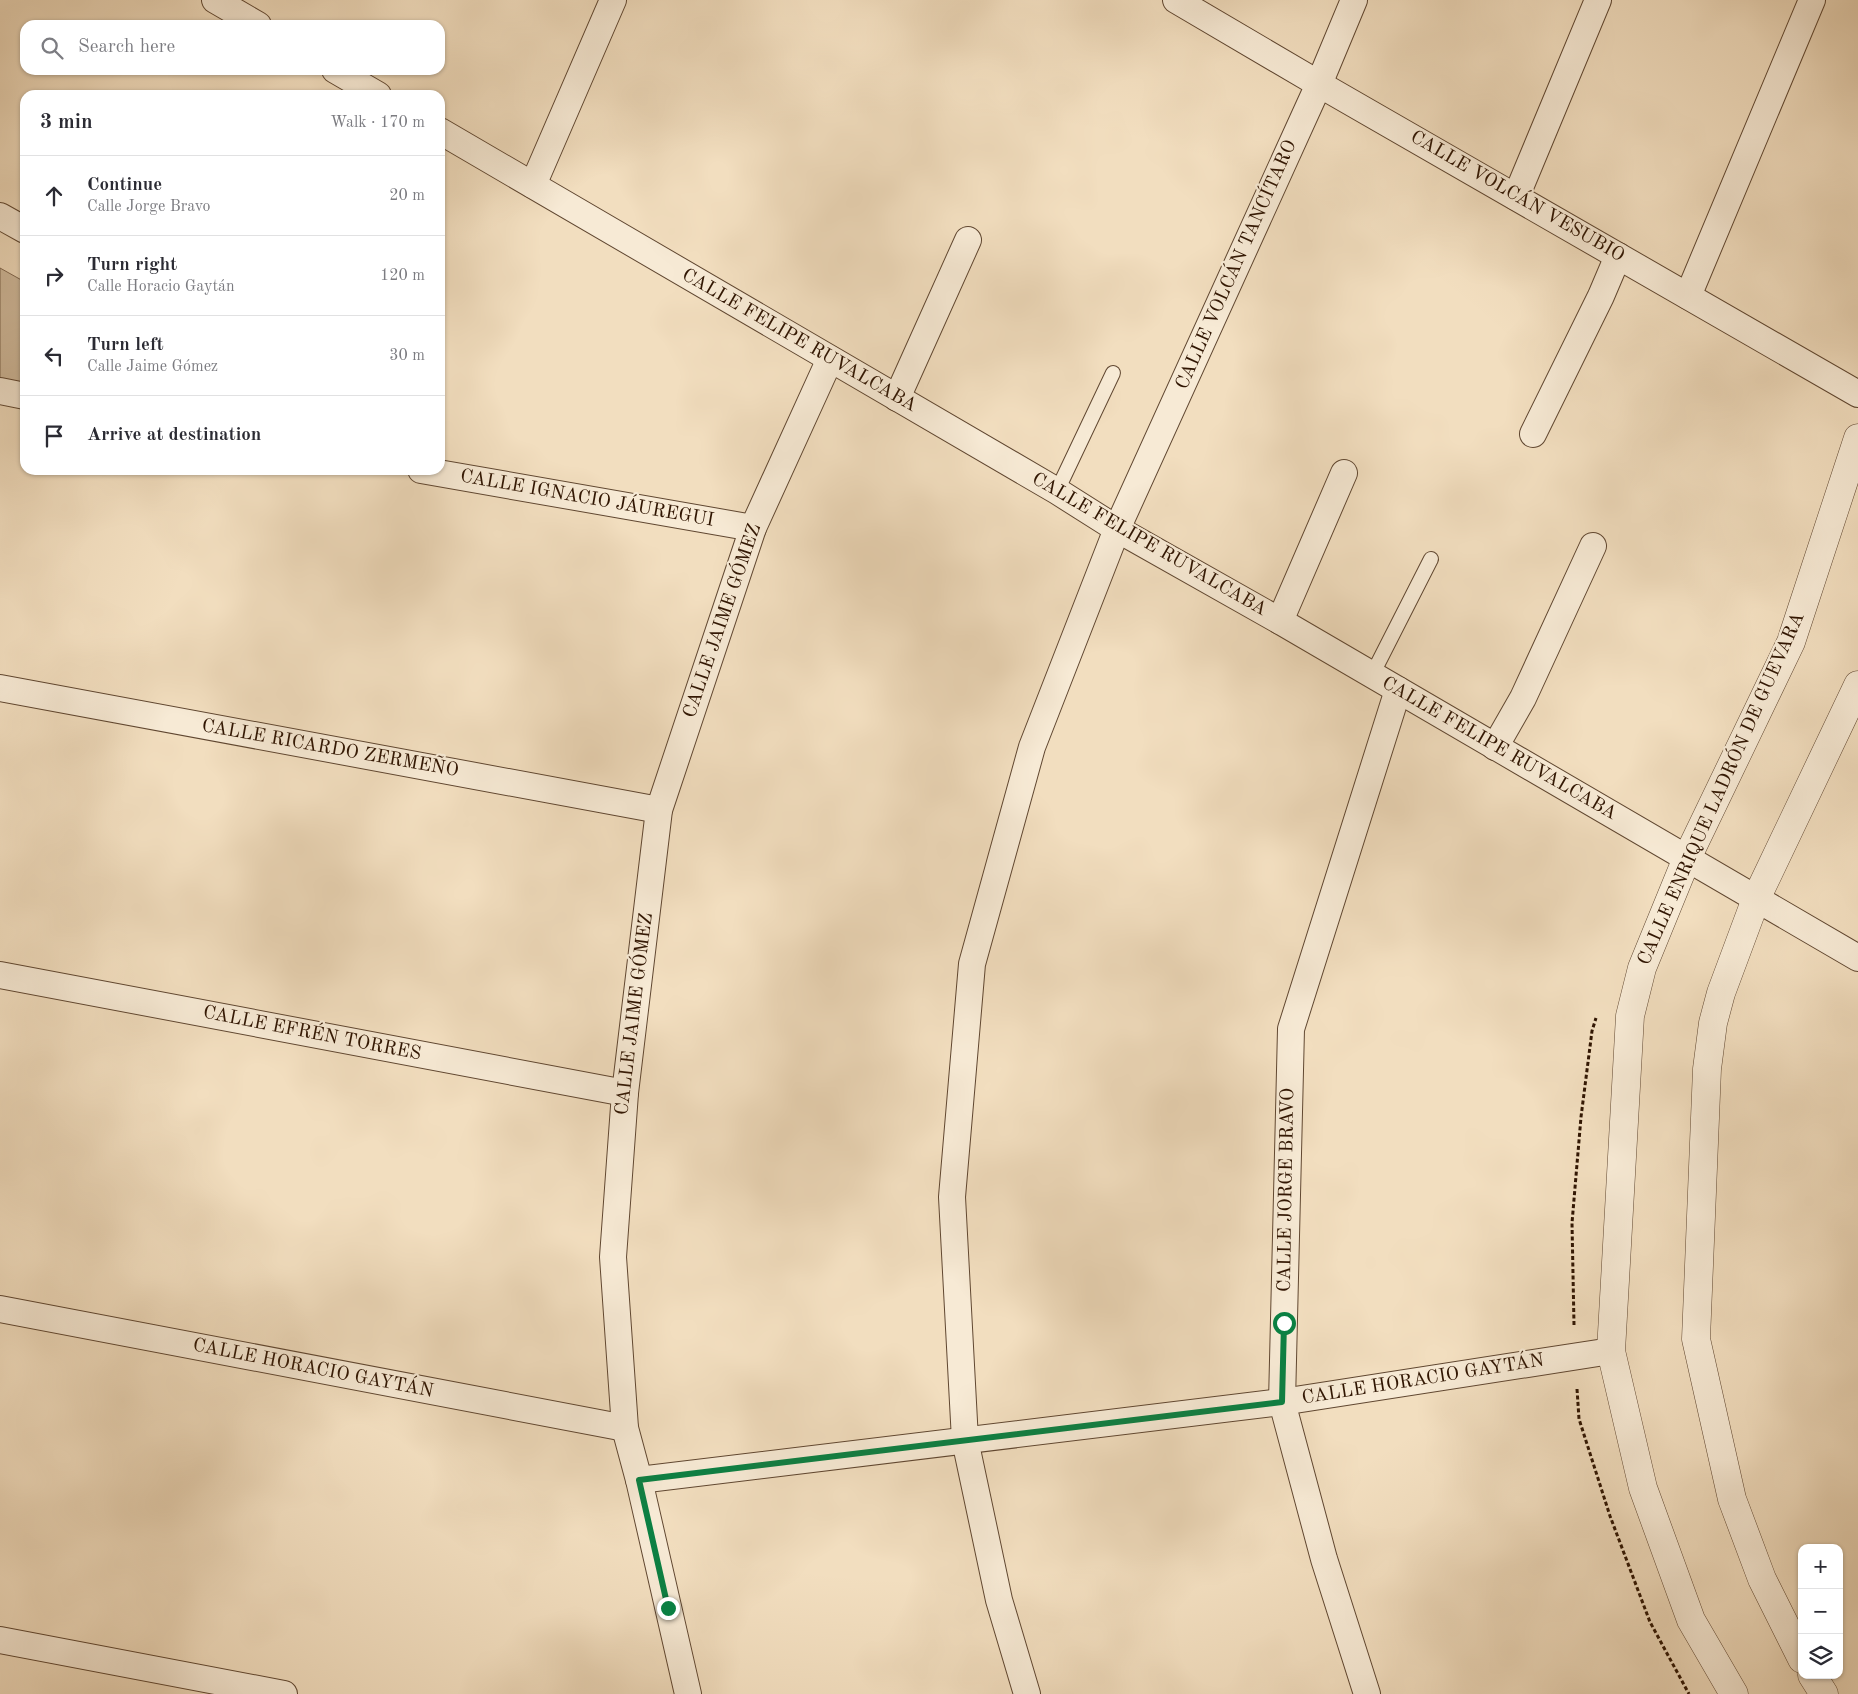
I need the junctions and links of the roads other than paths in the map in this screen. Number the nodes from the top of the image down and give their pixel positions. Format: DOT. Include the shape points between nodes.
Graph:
graph roads {
  1 [pos="215,0"];
  2 [pos="613,0"];
  3 [pos="1176,0"];
  4 [pos="1354,0"];
  5 [pos="1598,0"];
  6 [pos="1812,0"];
  7 [pos="249,20"];
  8 [pos="344,75"];
  9 [pos="1319,84"];
  10 [pos="369,90"];
  11 [pos="445,134"];
  12 [pos="533,185"];
  13 [pos="1516,197"];
  14 [pos="0,216"];
  15 [pos="20,227"];
  16 [pos="968,240"];
  17 [pos="1618,256"];
  18 [pos="1688,296"];
  19 [pos="830,358"];
  20 [pos="1113,373"];
  21 [pos="0,391"];
  22 [pos="1858,394"];
  23 [pos="20,395"];
  24 [pos="897,398"];
  25 [pos="1533,434"];
  26 [pos="1858,438"];
  27 [pos="445,472"];
  28 [pos="1344,473"];
  29 [pos="1057,491"];
  30 [pos="753,528"];
  31 [pos="1116,528"];
  32 [pos="1593,546"];
  33 [pos="1431,559"];
  34 [pos="1280,621"];
  35 [pos="1372,675"];
  36 [pos="1858,685"];
  37 [pos="0,688"];
  38 [pos="1398,690"];
  39 [pos="1495,747"];
  40 [pos="659,810"];
  41 [pos="1687,858"];
  42 [pos="1756,899"];
  43 [pos="1858,958"];
  44 [pos="0,975"];
  45 [pos="625,1093"];
  46 [pos="0,1309"];
  47 [pos="1611,1351"];
  48 [pos="1282,1402"];
  49 [pos="625,1428"];
  50 [pos="965,1440"];
  51 [pos="639,1480"];
  52 [pos="0,1640"];
  53 [pos="1798,1651"];
  54 [pos="1815,1679"];
  55 [pos="284,1694"];
  56 [pos="688,1694"];
  57 [pos="1027,1694"];
  58 [pos="1367,1694"];
  59 [pos="1734,1694"];
  60 [pos="1824,1694"];
  1 -- 7 [label="street"];
  2 -- 12 [label="street"];
  3 -- 9 [label="street, CALLE VOLCÁN VESUBIO"];
  4 -- 9 [label="street, CALLE VOLCÁN TANCÍTARO"];
  5 -- 13 [label="street"];
  6 -- 18 [label="street"];
  8 -- 10 [label="street"];
  9 -- 13 [label="street, CALLE VOLCÁN VESUBIO"];
  9 -- 31 [label="street, CALLE VOLCÁN TANCÍTARO"];
  11 -- 12 [label="street, CALLE FELIPE RUVALCABA"];
  12 -- 19 [label="street, CALLE FELIPE RUVALCABA"];
  13 -- 17 [label="street, CALLE VOLCÁN VESUBIO"];
  14 -- 15 [label="street"];
  16 -- 24 [label="street"];
  17 -- 18 [label="street, CALLE VOLCÁN VESUBIO"];
  17 -- 25 [label="street"];
  18 -- 22 [label="street, CALLE VOLCÁN VESUBIO"];
  19 -- 24 [label="street, CALLE FELIPE RUVALCABA"];
  19 -- 30 [label="street, CALLE JAIME GÓMEZ"];
  20 -- 29 [label="lane"];
  21 -- 23 [label="street"];
  24 -- 29 [label="street, CALLE FELIPE RUVALCABA"];
  26 -- 41 [label="street, CALLE ENRIQUE LADRÓN DE GUEVARA" via="1791,642"];
  27 -- 30 [label="street, CALLE IGNACIO JÁUREGUI"];
  28 -- 34 [label="street"];
  29 -- 31 [label="street, CALLE FELIPE RUVALCABA"];
  30 -- 40 [label="street, CALLE JAIME GÓMEZ"];
  31 -- 34 [label="street, CALLE FELIPE RUVALCABA"];
  31 -- 50 [label="street, CALLE VOLCÁN TANCÍTARO" via="1032,747 972,964 952,1197"];
  32 -- 39 [label="street" via="1524,698"];
  33 -- 35 [label="lane"];
  34 -- 35 [label="street, CALLE FELIPE RUVALCABA"];
  35 -- 38 [label="street, CALLE FELIPE RUVALCABA"];
  36 -- 42 [label="street"];
  37 -- 40 [label="street, CALLE RICARDO ZERMEÑO"];
  38 -- 39 [label="street, CALLE FELIPE RUVALCABA"];
  38 -- 48 [label="street, CALLE JORGE BRAVO" via="1291,1028"];
  39 -- 41 [label="street, CALLE FELIPE RUVALCABA"];
  40 -- 45 [label="street, CALLE JAIME GÓMEZ"];
  41 -- 42 [label="street, CALLE FELIPE RUVALCABA"];
  41 -- 47 [label="street, CALLE ENRIQUE LADRÓN DE GUEVARA" via="1642,968 1630,1016"];
  42 -- 43 [label="street, CALLE FELIPE RUVALCABA"];
  42 -- 53 [label="street" via="1721,993 1707,1068 1696,1339 1732,1499 1762,1579"];
  44 -- 45 [label="street, CALLE EFRÉN TORRES"];
  45 -- 49 [label="street, CALLE JAIME GÓMEZ" via="613,1257"];
  46 -- 49 [label="street, CALLE HORACIO GAYTÁN"];
  47 -- 48 [label="street, CALLE HORACIO GAYTÁN"];
  47 -- 59 [label="street, CALLE ENRIQUE LADRÓN DE GUEVARA" via="1647,1497 1691,1620"];
  48 -- 50 [label="street, CALLE HORACIO GAYTÁN"];
  48 -- 58 [label="street, CALLE JORGE BRAVO" via="1324,1559"];
  49 -- 51 [label="street, CALLE JAIME GÓMEZ"];
  50 -- 51 [label="street, CALLE HORACIO GAYTÁN"];
  50 -- 57 [label="street, CALLE VOLCÁN TANCÍTARO" via="999,1600"];
  51 -- 56 [label="street, CALLE JAIME GÓMEZ"];
  52 -- 55 [label="street"];
  54 -- 60 [label="street"];
}
